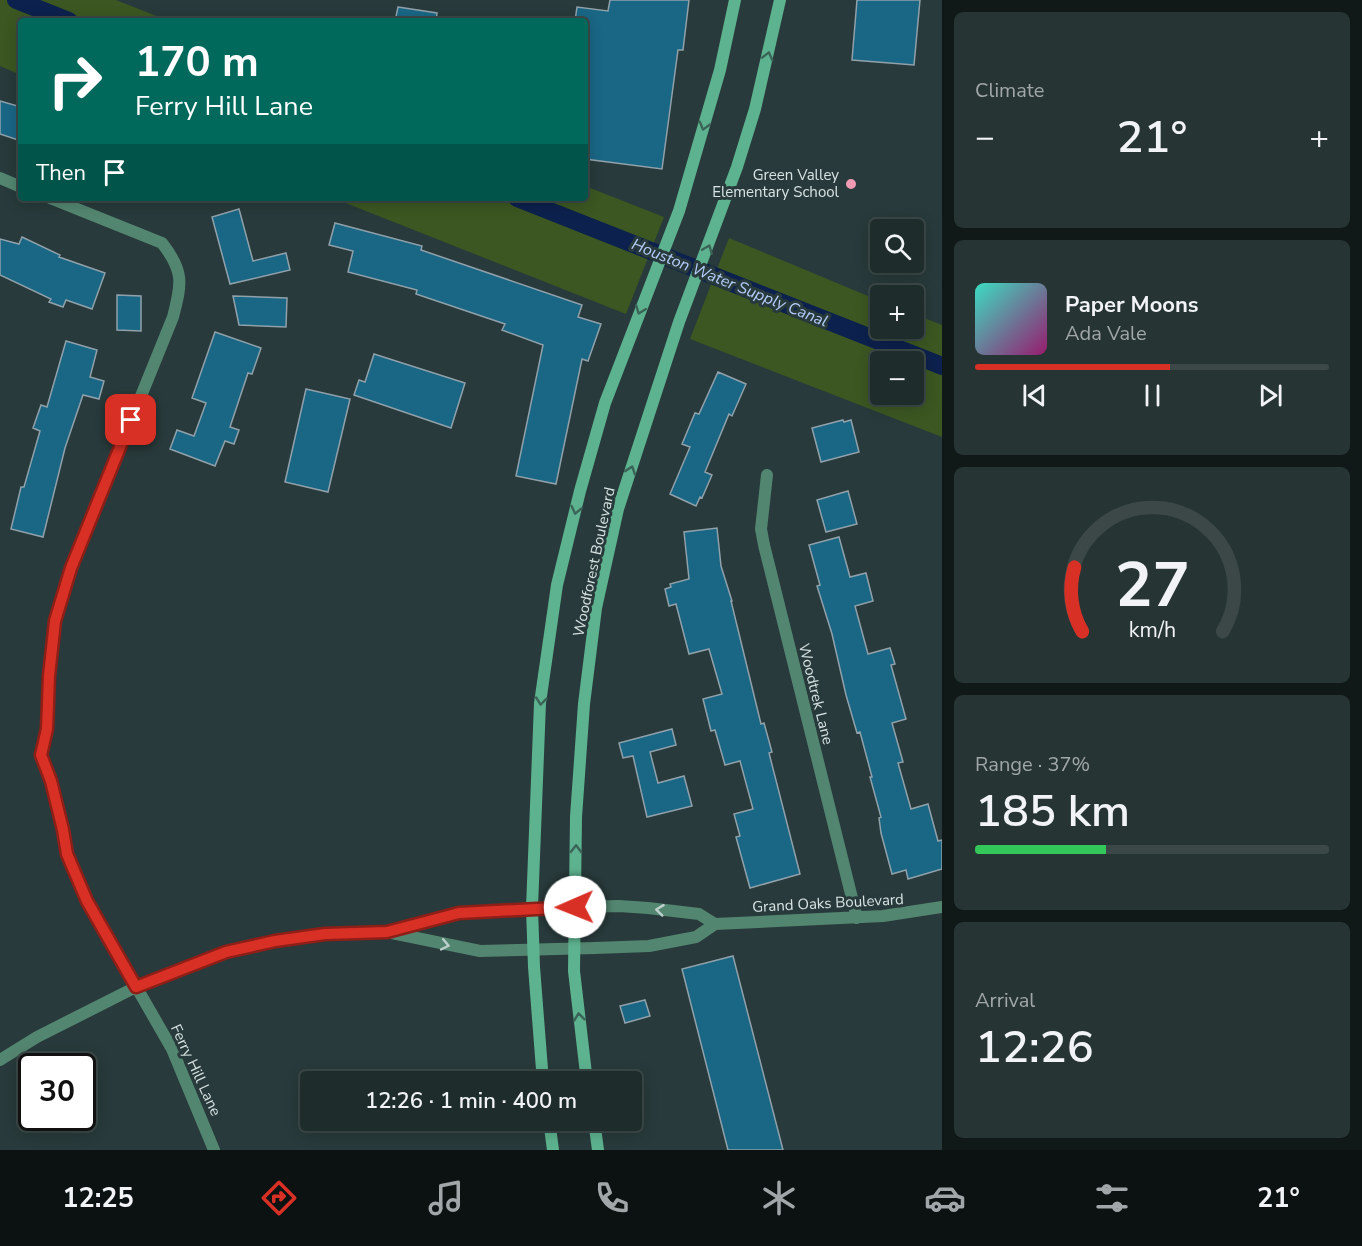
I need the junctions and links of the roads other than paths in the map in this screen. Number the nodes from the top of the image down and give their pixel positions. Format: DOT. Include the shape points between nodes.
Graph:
graph roads {
  1 [pos="735,0"];
  2 [pos="780,0"];
  3 [pos="0,178"];
  4 [pos="18,186"];
  5 [pos="57,201"];
  6 [pos="767,475"];
  7 [pos="575,907"];
  8 [pos="942,907"];
  9 [pos="532,908"];
  10 [pos="857,918"];
  11 [pos="715,924"];
  12 [pos="387,932"];
  13 [pos="575,948"];
  14 [pos="533,950"];
  15 [pos="136,987"];
  16 [pos="0,1060"];
  17 [pos="541,1071"];
  18 [pos="586,1071"];
  19 [pos="550,1131"];
  20 [pos="595,1131"];
  21 [pos="214,1150"];
  22 [pos="553,1150"];
  23 [pos="598,1150"];
  1 -- 9 [label="main road, Woodforest Boulevard, one-way" via="720,70 679,211 605,403 557,585 540,703"];
  7 -- 2 [label="main road, Woodforest Boulevard, one-way" via="577,788 584,704 596,608 618,509 754,109"];
  3 -- 4 [label="street"];
  5 -- 15 [label="street, Ferry Hill Lane" via="162,243 175,262 182,285 71,568 55,621 47,729 41,755 51,781 67,854 87,901"];
  6 -- 10 [label="street, Woodtrek Lane" via="761,529 764,545"];
  7 -- 9 [label="street, Grand Oaks Boulevard"];
  11 -- 7 [label="street, Grand Oaks Boulevard, one-way" via="699,914 619,906"];
  7 -- 13 [label="main road, Woodforest Boulevard"];
  8 -- 10 [label="street, Grand Oaks Boulevard"];
  9 -- 12 [label="street, Grand Oaks Boulevard" via="459,913"];
  9 -- 14 [label="main road, Woodforest Boulevard"];
  10 -- 11 [label="street, Grand Oaks Boulevard"];
  11 -- 13 [label="street, Grand Oaks Boulevard" via="696,937 649,946"];
  12 -- 14 [label="street, Grand Oaks Boulevard, one-way" via="480,951"];
  12 -- 15 [label="street, Grand Oaks Boulevard" via="275,941 226,952"];
  13 -- 14 [label="street, Grand Oaks Boulevard"];
  18 -- 13 [label="main road, Woodforest Boulevard, one-way"];
  14 -- 17 [label="main road, Woodforest Boulevard"];
  15 -- 16 [label="street, Grand Oaks Boulevard"];
  15 -- 21 [label="street, Ferry Hill Lane" via="172,1049"];
  19 -- 22 [label="main road"];
  20 -- 23 [label="main road"];
}
